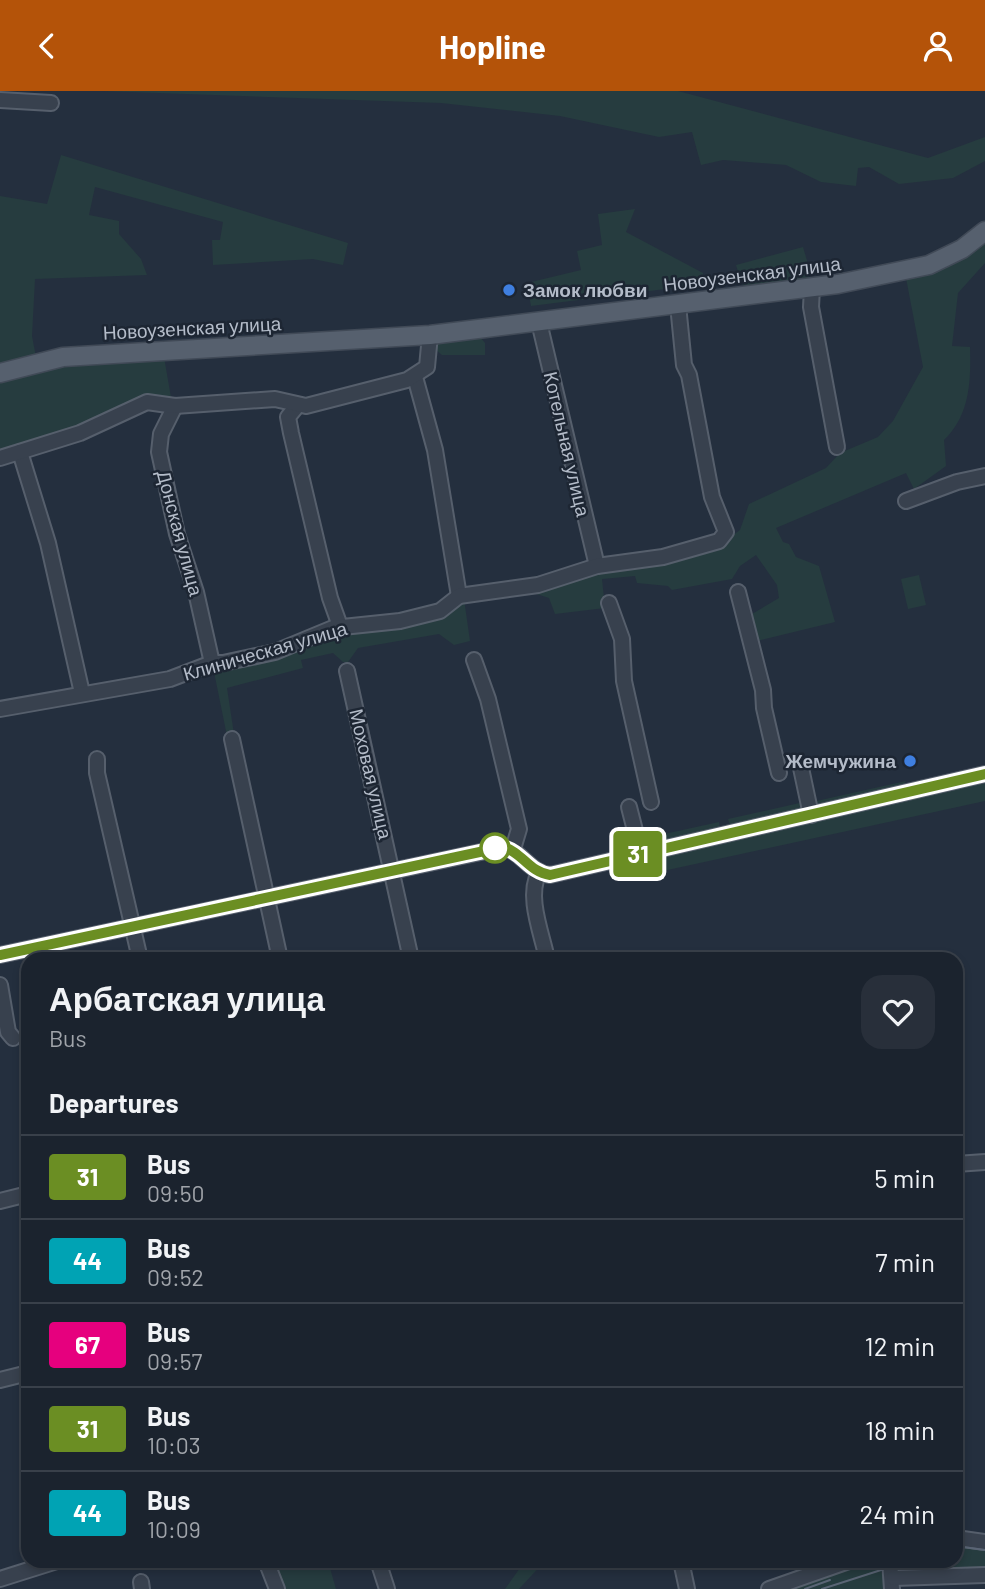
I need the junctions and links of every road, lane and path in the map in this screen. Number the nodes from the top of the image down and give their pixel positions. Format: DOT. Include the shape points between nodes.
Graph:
graph roads {
  1 [pos="0,100"];
  2 [pos="51,103"];
  3 [pos="985,232"];
  4 [pos="812,288"];
  5 [pos="678,305"];
  6 [pos="539,322"];
  7 [pos="430,335"];
  8 [pos="0,373"];
  9 [pos="415,377"];
  10 [pos="176,406"];
  11 [pos="297,406"];
  12 [pos="837,447"];
  13 [pos="20,452"];
  14 [pos="0,458"];
  15 [pos="985,476"];
  16 [pos="906,501"];
  17 [pos="597,566"];
  18 [pos="738,591"];
  19 [pos="459,596"];
  20 [pos="609,603"];
  21 [pos="340,626"];
  22 [pos="474,660"];
  23 [pos="212,663"];
  24 [pos="347,671"];
  25 [pos="82,693"];
  26 [pos="0,709"];
  27 [pos="232,739"];
  28 [pos="97,759"];
  29 [pos="801,768"];
  30 [pos="779,773"];
  31 [pos="985,774"];
  32 [pos="651,803"];
  33 [pos="629,807"];
  34 [pos="811,815"];
  35 [pos="513,849"];
  36 [pos="641,854"];
  37 [pos="393,869"];
  38 [pos="539,873"];
  39 [pos="266,897"];
  40 [pos="134,925"];
  41 [pos="139,952"];
  42 [pos="278,952"];
  43 [pos="410,952"];
  44 [pos="546,952"];
  45 [pos="0,955"];
  46 [pos="0,985"];
  47 [pos="13,1038"];
  48 [pos="985,1162"];
  49 [pos="963,1164"];
  50 [pos="21,1196"];
  51 [pos="0,1201"];
  52 [pos="21,1375"];
  53 [pos="0,1380"];
  54 [pos="963,1539"];
  55 [pos="985,1542"];
  56 [pos="35,1568"];
  57 [pos="269,1568"];
  58 [pos="381,1568"];
  59 [pos="682,1568"];
  60 [pos="816,1568"];
  61 [pos="985,1575"];
  62 [pos="0,1579"];
  63 [pos="893,1583"];
  64 [pos="277,1589"];
  65 [pos="387,1589"];
  66 [pos="687,1589"];
  67 [pos="769,1589"];
  1 -- 2 [label="street"];
  3 -- 4 [label="main road, Новоузенская улица" via="929,265"];
  4 -- 5 [label="main road, Новоузенская улица"];
  4 -- 12 [label="street" via="811,307"];
  5 -- 6 [label="main road, Новоузенская улица"];
  5 -- 17 [label="street, Клиническая улица" via="684,365 712,497 726,532 719,541 663,557"];
  6 -- 7 [label="main road, Новоузенская улица"];
  6 -- 17 [label="street, Котельная улица"];
  7 -- 8 [label="main road, Новоузенская улица" via="104,353 63,357"];
  7 -- 9 [label="street" via="427,367"];
  9 -- 11 [label="street"];
  9 -- 19 [label="street" via="435,450"];
  10 -- 11 [label="street" via="275,399"];
  10 -- 13 [label="street" via="147,402 80,433"];
  10 -- 23 [label="street, Донская улица" via="161,434 159,452"];
  11 -- 21 [label="street" via="288,417 290,433"];
  13 -- 14 [label="street"];
  13 -- 25 [label="street" via="48,544"];
  15 -- 16 [label="street"];
  17 -- 19 [label="street, Клиническая улица" via="537,585"];
  18 -- 30 [label="street"];
  19 -- 21 [label="street, Клиническая улица" via="440,611 400,621"];
  20 -- 32 [label="street" via="622,639 624,681"];
  21 -- 23 [label="street, Клиническая улица" via="275,652"];
  22 -- 35 [label="street" via="519,829"];
  23 -- 25 [label="street, Клиническая улица" via="170,679"];
  24 -- 37 [label="street, Моховая улица"];
  25 -- 26 [label="street, Клиническая улица"];
  27 -- 39 [label="street"];
  28 -- 40 [label="street"];
  29 -- 34 [label="street"];
  31 -- 34 [label="street"];
  33 -- 36 [label="street"];
  34 -- 36 [label="street"];
  35 -- 37 [label="street" via="503,847"];
  35 -- 38 [label="street"];
  36 -- 38 [label="street" via="550,875"];
  37 -- 39 [label="street"];
  37 -- 43 [label="street, Моховая улица"];
  38 -- 44 [label="street" via="534,894"];
  39 -- 40 [label="street"];
  39 -- 42 [label="street"];
  40 -- 41 [label="street"];
  40 -- 45 [label="street"];
  46 -- 47 [label="street"];
  48 -- 49 [label="street"];
  50 -- 51 [label="street"];
  52 -- 53 [label="street"];
  54 -- 55 [label="street"];
  56 -- 62 [label="street"];
  57 -- 64 [label="street"];
  58 -- 65 [label="street"];
  59 -- 66 [label="street"];
  60 -- 67 [label="street"];
  61 -- 63 [label="street"];
}
